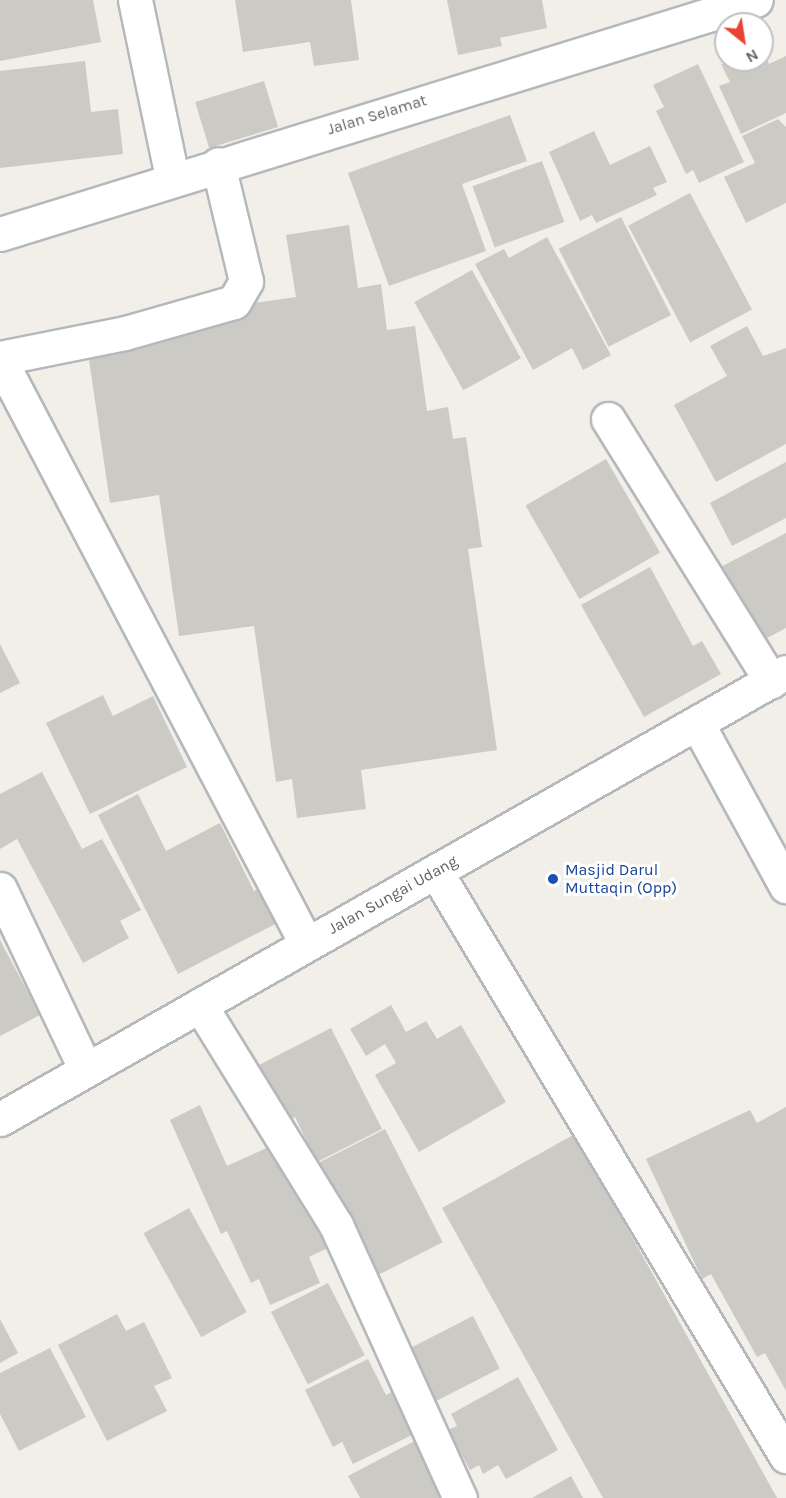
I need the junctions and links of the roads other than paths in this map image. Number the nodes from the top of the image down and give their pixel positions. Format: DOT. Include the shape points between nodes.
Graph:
graph roads {
  1 [pos="135,0"];
  2 [pos="756,0"];
  3 [pos="218,164"];
  4 [pos="172,177"];
  5 [pos="0,234"];
  6 [pos="4,368"];
  7 [pos="608,419"];
  8 [pos="778,676"];
  9 [pos="697,723"];
  10 [pos="436,872"];
  11 [pos="786,886"];
  12 [pos="0,889"];
  13 [pos="306,943"];
  14 [pos="200,1005"];
  15 [pos="86,1070"];
  16 [pos="1,1116"];
  17 [pos="786,1456"];
  18 [pos="460,1498"];
  1 -- 4 [label="street"];
  2 -- 3 [label="street, Jalan Selamat"];
  3 -- 4 [label="street, Jalan Selamat"];
  3 -- 6 [label="street" via="246,281 234,302"];
  4 -- 5 [label="street, Jalan Selamat"];
  6 -- 13 [label="street"];
  7 -- 8 [label="street"];
  8 -- 9 [label="street, Jalan Sungai Udang"];
  9 -- 10 [label="street, Jalan Sungai Udang"];
  9 -- 11 [label="street"];
  10 -- 13 [label="street, Jalan Sungai Udang"];
  10 -- 17 [label="street" via="724,1344"];
  12 -- 15 [label="street"];
  13 -- 14 [label="street, Jalan Sungai Udang"];
  14 -- 15 [label="street, Jalan Sungai Udang"];
  14 -- 18 [label="street" via="336,1225"];
  15 -- 16 [label="street, Jalan Sungai Udang"];
}
